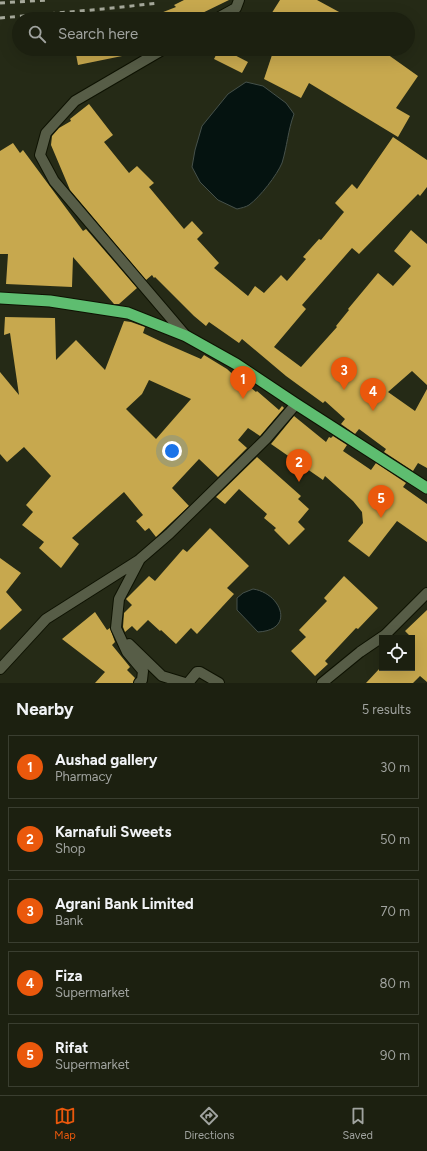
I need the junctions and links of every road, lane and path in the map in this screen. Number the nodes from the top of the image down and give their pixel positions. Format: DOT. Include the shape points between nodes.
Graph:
graph roads {
  1 [pos="239,0"];
  2 [pos="229,12"];
  3 [pos="152,56"];
  4 [pos="0,298"];
  5 [pos="186,336"];
  6 [pos="296,404"];
  7 [pos="427,488"];
  8 [pos="140,559"];
  9 [pos="427,593"];
  10 [pos="116,628"];
  11 [pos="0,669"];
  12 [pos="139,683"];
  13 [pos="185,683"];
  14 [pos="188,683"];
  15 [pos="219,683"];
  16 [pos="322,683"];
  1 -- 2 [label="street" via="236,8"];
  3 -- 5 [label="street" via="75,101 46,132 40,155 54,181"];
  4 -- 5 [label="highway" via="50,301 128,313"];
  5 -- 6 [label="highway" via="236,364"];
  6 -- 7 [label="highway"];
  6 -- 8 [label="street" via="266,439"];
  8 -- 10 [label="street" via="119,599"];
  8 -- 11 [label="street" via="46,619"];
  9 -- 16 [label="street" via="385,635"];
  10 -- 12 [label="street" via="127,652 143,671"];
  10 -- 13 [label="street" via="132,649 162,676"];
  14 -- 15 [label="street" via="197,672 200,672"];
}
